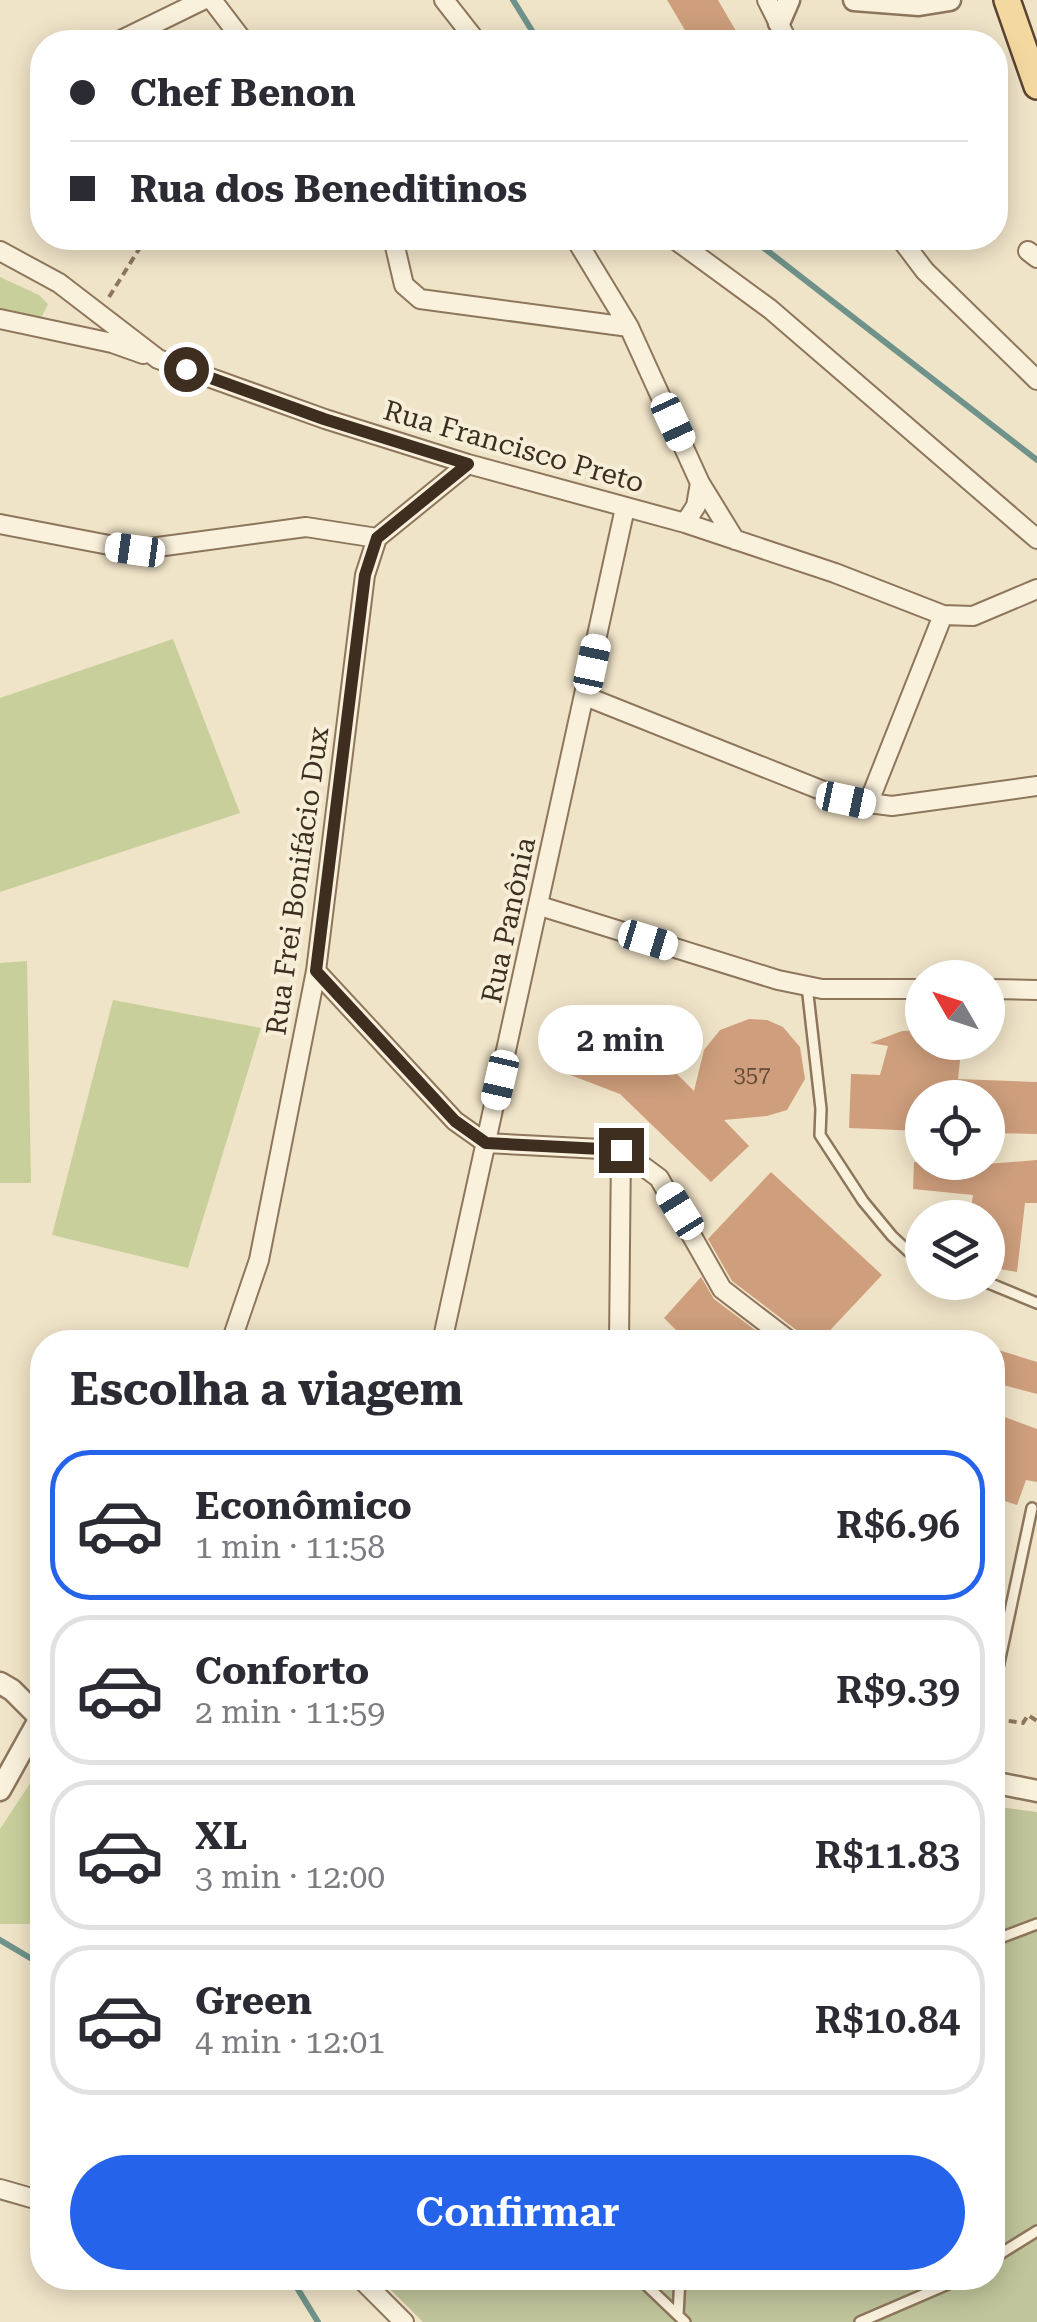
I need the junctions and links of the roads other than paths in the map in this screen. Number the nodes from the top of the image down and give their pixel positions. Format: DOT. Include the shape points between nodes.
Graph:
graph roads {
  1 [pos="203,0"];
  2 [pos="212,0"];
  3 [pos="444,0"];
  4 [pos="768,0"];
  5 [pos="789,0"];
  6 [pos="854,0"];
  7 [pos="950,0"];
  8 [pos="1008,0"];
  9 [pos="142,30"];
  10 [pos="235,30"];
  11 [pos="468,30"];
  12 [pos="782,30"];
  13 [pos="784,30"];
  14 [pos="1037,86"];
  15 [pos="396,250"];
  16 [pos="582,250"];
  17 [pos="688,250"];
  18 [pos="909,250"];
  19 [pos="0,252"];
  20 [pos="0,319"];
  21 [pos="629,328"];
  22 [pos="158,359"];
  23 [pos="1037,380"];
  24 [pos="468,464"];
  25 [pos="700,482"];
  26 [pos="696,506"];
  27 [pos="625,508"];
  28 [pos="721,518"];
  29 [pos="0,524"];
  30 [pos="685,524"];
  31 [pos="377,538"];
  32 [pos="1037,539"];
  33 [pos="735,540"];
  34 [pos="1037,589"];
  35 [pos="942,614"];
  36 [pos="584,696"];
  37 [pos="1037,786"];
  38 [pos="868,804"];
  39 [pos="540,906"];
  40 [pos="316,971"];
  41 [pos="806,986"];
  42 [pos="905,990"];
  43 [pos="1005,990"];
  44 [pos="1037,990"];
  45 [pos="486,1143"];
  46 [pos="621,1150"];
  47 [pos="905,1248"];
  48 [pos="1005,1290"];
  49 [pos="1037,1303"];
  50 [pos="235,1330"];
  51 [pos="445,1330"];
  52 [pos="618,1330"];
  53 [pos="775,1330"];
  54 [pos="1032,1508"];
  55 [pos="1005,1635"];
  56 [pos="6,1687"];
  57 [pos="30,1703"];
  58 [pos="30,1728"];
  59 [pos="1005,1785"];
  60 [pos="0,1790"];
  61 [pos="1037,1791"];
  62 [pos="1037,1924"];
  63 [pos="1005,1936"];
  64 [pos="0,2189"];
  65 [pos="30,2198"];
  66 [pos="1037,2231"];
  67 [pos="1005,2251"];
  68 [pos="372,2290"];
  69 [pos="652,2290"];
  70 [pos="681,2290"];
  71 [pos="934,2290"];
  72 [pos="682,2318"];
  73 [pos="404,2322"];
  74 [pos="860,2322"];
  1 -- 9 [label="street"];
  2 -- 10 [label="street"];
  3 -- 11 [label="street"];
  4 -- 12 [label="street"];
  5 -- 13 [label="street"];
  6 -- 7 [label="street"];
  8 -- 14 [label="main road"];
  15 -- 21 [label="street" via="404,285 420,299"];
  16 -- 21 [label="street"];
  17 -- 32 [label="street" via="770,310"];
  18 -- 23 [label="street"];
  19 -- 22 [label="street, Rua Francisco Preto" via="59,283"];
  20 -- 22 [label="street"];
  21 -- 25 [label="street"];
  22 -- 24 [label="street, Rua Francisco Preto"];
  24 -- 27 [label="street, Rua Francisco Preto"];
  24 -- 31 [label="street"];
  25 -- 26 [label="street"];
  25 -- 28 [label="street"];
  26 -- 28 [label="street"];
  26 -- 30 [label="street"];
  27 -- 30 [label="street, Rua Francisco Preto"];
  27 -- 36 [label="street, Rua Panônia"];
  28 -- 33 [label="street"];
  29 -- 31 [label="street" via="135,550 306,527"];
  30 -- 33 [label="street, Rua Francisco Preto"];
  31 -- 40 [label="street, Rua Frei Bonifácio Dux" via="365,575"];
  33 -- 35 [label="street, Rua Francisco Preto"];
  34 -- 35 [label="street, Rua Francisco Preto" via="973,616"];
  35 -- 38 [label="street"];
  36 -- 38 [label="street"];
  36 -- 39 [label="street, Rua Panônia"];
  37 -- 38 [label="street"];
  39 -- 41 [label="street"];
  39 -- 45 [label="street, Rua Panônia"];
  40 -- 45 [label="street" via="455,1121"];
  40 -- 50 [label="street, Rua Frei Bonifácio Dux" via="259,1260"];
  41 -- 42 [label="street"];
  41 -- 47 [label="lane" via="820,1134 863,1201"];
  43 -- 44 [label="street"];
  45 -- 46 [label="street"];
  45 -- 51 [label="street, Rua Panônia"];
  46 -- 52 [label="street"];
  46 -- 53 [label="street" via="659,1178 722,1289"];
  48 -- 49 [label="lane"];
  54 -- 55 [label="lane"];
  56 -- 57 [label="street"];
  58 -- 60 [label="street"];
  59 -- 61 [label="street"];
  62 -- 63 [label="lane"];
  64 -- 65 [label="street"];
  66 -- 67 [label="lane"];
  68 -- 73 [label="street"];
  69 -- 72 [label="lane"];
  70 -- 72 [label="lane"];
  71 -- 74 [label="lane"];
}
